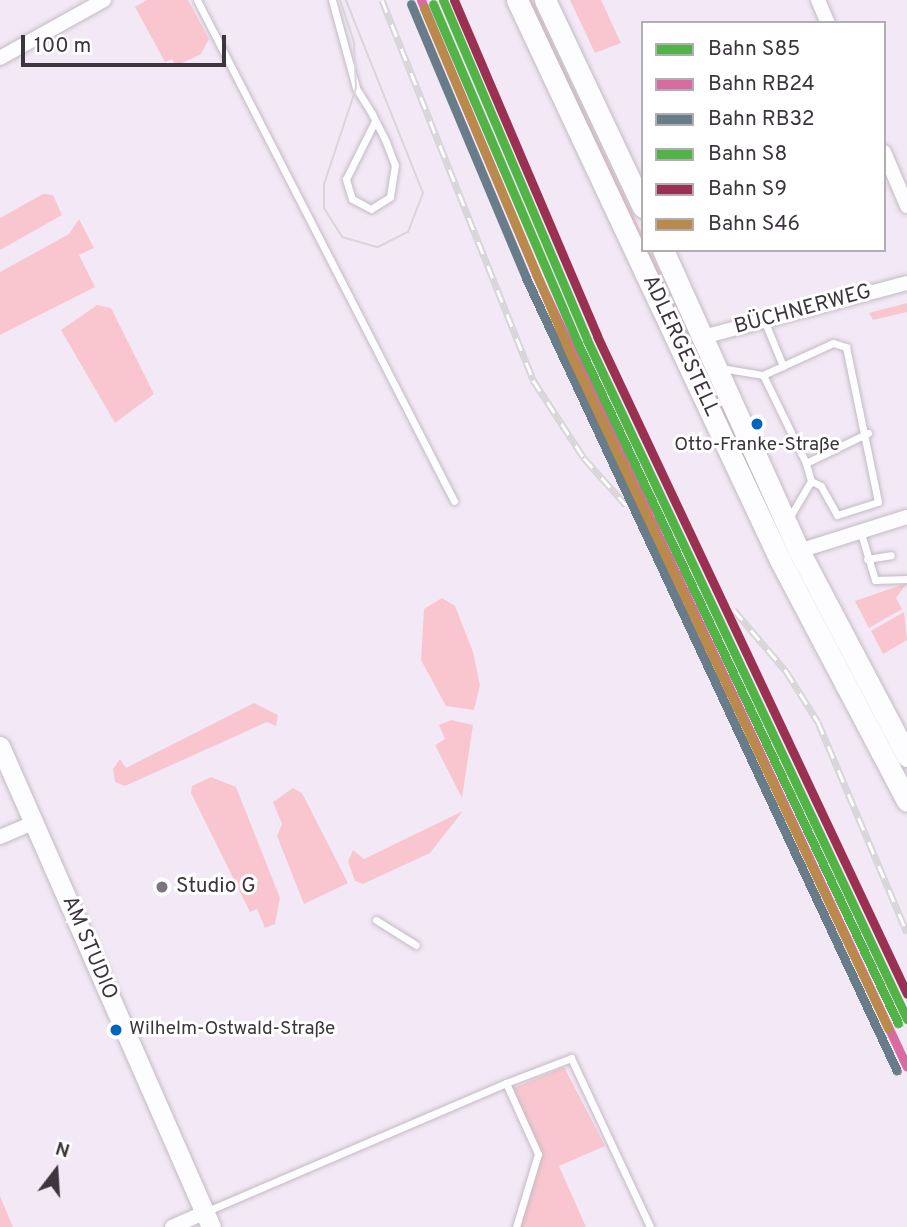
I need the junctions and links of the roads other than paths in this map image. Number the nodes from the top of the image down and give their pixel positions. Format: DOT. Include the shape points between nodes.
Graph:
graph roads {
  1 [pos="104,0"];
  2 [pos="197,0"];
  3 [pos="332,0"];
  4 [pos="517,0"];
  5 [pos="545,0"];
  6 [pos="818,0"];
  7 [pos="827,21"];
  8 [pos="1,56"];
  9 [pos="375,121"];
  10 [pos="886,157"];
  11 [pos="641,203"];
  12 [pos="907,206"];
  13 [pos="664,252"];
  14 [pos="907,282"];
  15 [pos="764,320"];
  16 [pos="699,338"];
  17 [pos="712,365"];
  18 [pos="783,366"];
  19 [pos="762,375"];
  20 [pos="868,433"];
  21 [pos="806,463"];
  22 [pos="811,481"];
  23 [pos="454,501"];
  24 [pos="907,517"];
  25 [pos="786,523"];
  26 [pos="860,530"];
  27 [pos="891,555"];
  28 [pos="789,556"];
  29 [pos="867,559"];
  30 [pos="907,579"];
  31 [pos="0,746"];
  32 [pos="907,757"];
  33 [pos="907,801"];
  34 [pos="35,822"];
  35 [pos="0,837"];
  36 [pos="376,920"];
  37 [pos="416,945"];
  38 [pos="506,1083"];
  39 [pos="208,1219"];
  40 [pos="172,1227"];
  41 [pos="516,1227"];
  42 [pos="650,1227"];
  1 -- 8 [label="street"];
  2 -- 23 [label="lane"];
  3 -- 9 [label="lane" via="353,79"];
  4 -- 28 [label="main road, ADLERGESTELL"];
  5 -- 11 [label="main road"];
  6 -- 7 [label="street"];
  9 -- 9 [label="lane" via="346,179 352,199 371,209 390,197 397,179"];
  10 -- 12 [label="street"];
  13 -- 16 [label="main road, ADLERGESTELL"];
  14 -- 15 [label="street, BÜCHNERWEG"];
  15 -- 16 [label="street, BÜCHNERWEG"];
  15 -- 18 [label="lane"];
  16 -- 17 [label="main road, ADLERGESTELL"];
  17 -- 19 [label="lane"];
  17 -- 25 [label="main road, ADLERGESTELL"];
  18 -- 19 [label="lane"];
  18 -- 20 [label="lane" via="833,343 846,347"];
  19 -- 21 [label="lane"];
  20 -- 21 [label="lane"];
  20 -- 22 [label="lane" via="878,502 837,515 821,486"];
  21 -- 22 [label="lane"];
  22 -- 25 [label="lane"];
  24 -- 26 [label="street"];
  25 -- 28 [label="main road, ADLERGESTELL"];
  26 -- 28 [label="street"];
  26 -- 29 [label="lane"];
  27 -- 29 [label="lane"];
  28 -- 32 [label="main road, ADLERGESTELL"];
  28 -- 33 [label="main road, ADLERGESTELL"];
  29 -- 30 [label="lane" via="880,582"];
  31 -- 34 [label="street, AM STUDIO"];
  34 -- 35 [label="street"];
  34 -- 39 [label="street, AM STUDIO"];
  36 -- 37 [label="lane"];
  38 -- 39 [label="lane"];
  38 -- 41 [label="lane" via="538,1154"];
  38 -- 42 [label="lane" via="571,1058"];
  39 -- 40 [label="street"];
}
